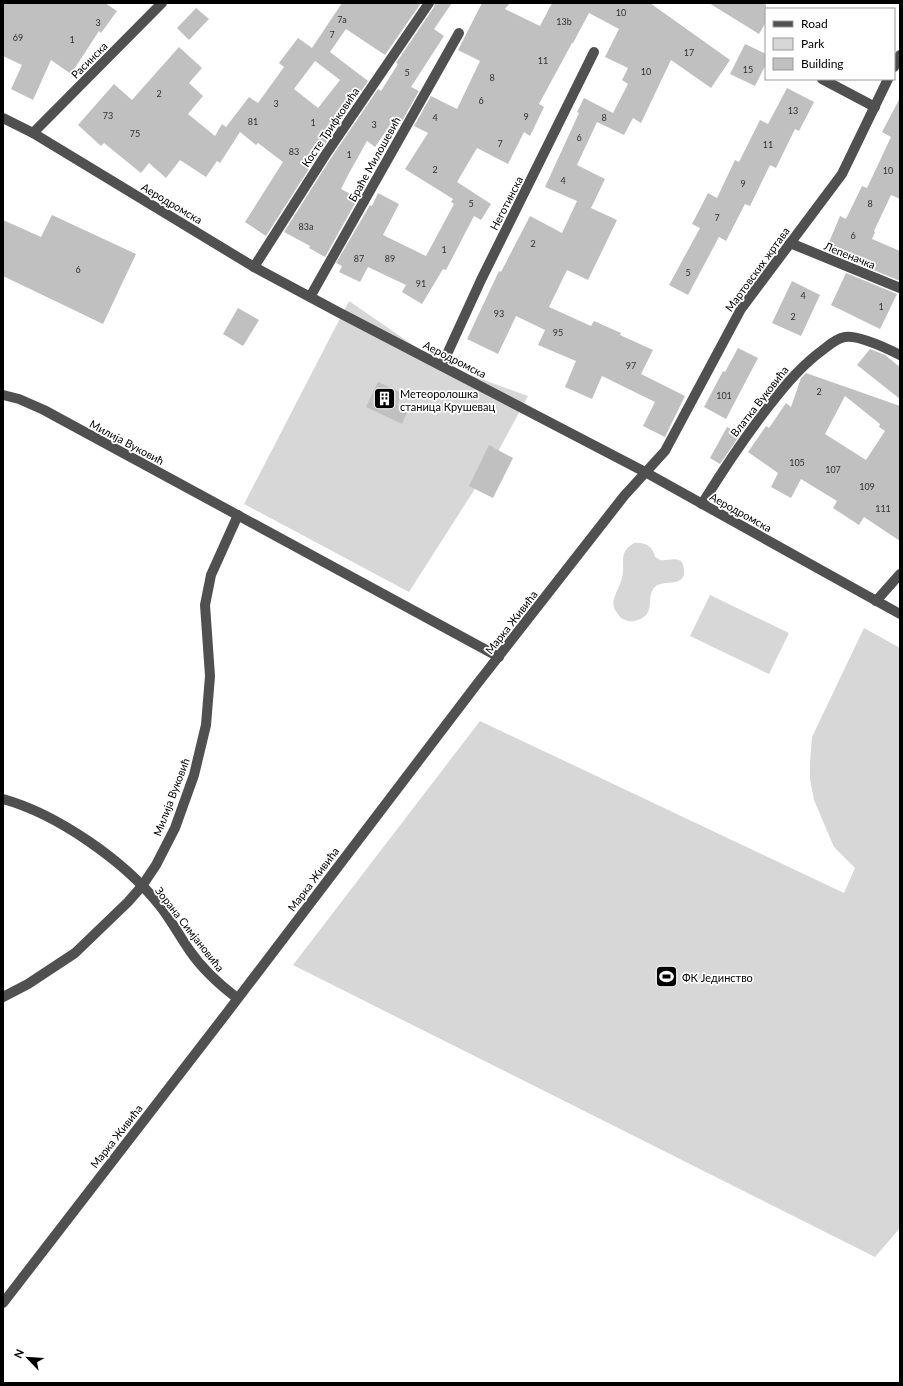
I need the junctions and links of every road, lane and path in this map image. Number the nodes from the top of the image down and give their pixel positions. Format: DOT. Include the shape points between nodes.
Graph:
graph roads {
  1 [pos="162,3"];
  2 [pos="429,3"];
  3 [pos="459,33"];
  4 [pos="594,52"];
  5 [pos="900,55"];
  6 [pos="895,65"];
  7 [pos="824,80"];
  8 [pos="888,80"];
  9 [pos="874,108"];
  10 [pos="3,118"];
  11 [pos="33,133"];
  12 [pos="790,243"];
  13 [pos="254,267"];
  14 [pos="900,288"];
  15 [pos="310,297"];
  16 [pos="900,355"];
  17 [pos="442,365"];
  18 [pos="3,395"];
  19 [pos="645,472"];
  20 [pos="702,504"];
  21 [pos="238,515"];
  22 [pos="900,574"];
  23 [pos="876,601"];
  24 [pos="900,614"];
  25 [pos="499,657"];
  26 [pos="3,799"];
  27 [pos="142,886"];
  28 [pos="3,997"];
  29 [pos="238,998"];
  30 [pos="3,1303"];
  1 -- 11 [label="street, Расинска"];
  2 -- 13 [label="street, Косте Трифковића" via="326,154"];
  3 -- 15 [label="street, Браће Милошевић"];
  4 -- 17 [label="street, Неготинска" via="481,280"];
  5 -- 6 [label="street"];
  7 -- 9 [label="street"];
  8 -- 9 [label="street, Мартовских жртава"];
  9 -- 12 [label="street, Мартовских жртава" via="842,174"];
  10 -- 11 [label="street, Аеродромска"];
  11 -- 13 [label="street, Аеродромска"];
  12 -- 14 [label="street, Лепеначка"];
  12 -- 19 [label="street, Мартовских жртава" via="741,309 665,451"];
  13 -- 15 [label="street, Аеродромска"];
  15 -- 17 [label="street, Аеродромска"];
  16 -- 20 [label="street, Влатка Вуковића" via="864,341 845,337 833,342 814,356 789,380 747,435"];
  17 -- 19 [label="street, Аеродромска"];
  18 -- 21 [label="street, Милија Вуковић" via="44,410"];
  19 -- 20 [label="street, Аеродромска"];
  19 -- 25 [label="street, Марка Живића"];
  20 -- 23 [label="street, Аеродромска"];
  21 -- 25 [label="street, Милија Вуковић"];
  21 -- 27 [label="street, Милија Вуковић" via="211,575 205,605 210,676 206,725 194,775 175,828"];
  22 -- 23 [label="street"];
  23 -- 24 [label="street, Аеродромска"];
  25 -- 29 [label="street, Марка Живића"];
  26 -- 27 [label="street, Зорана Симјановића" via="53,820 82,837"];
  27 -- 28 [label="street, Милија Вуковић" via="75,953"];
  27 -- 29 [label="street, Зорана Симјановића" via="160,906 191,953 215,981"];
  29 -- 30 [label="street, Марка Живића"];
}
